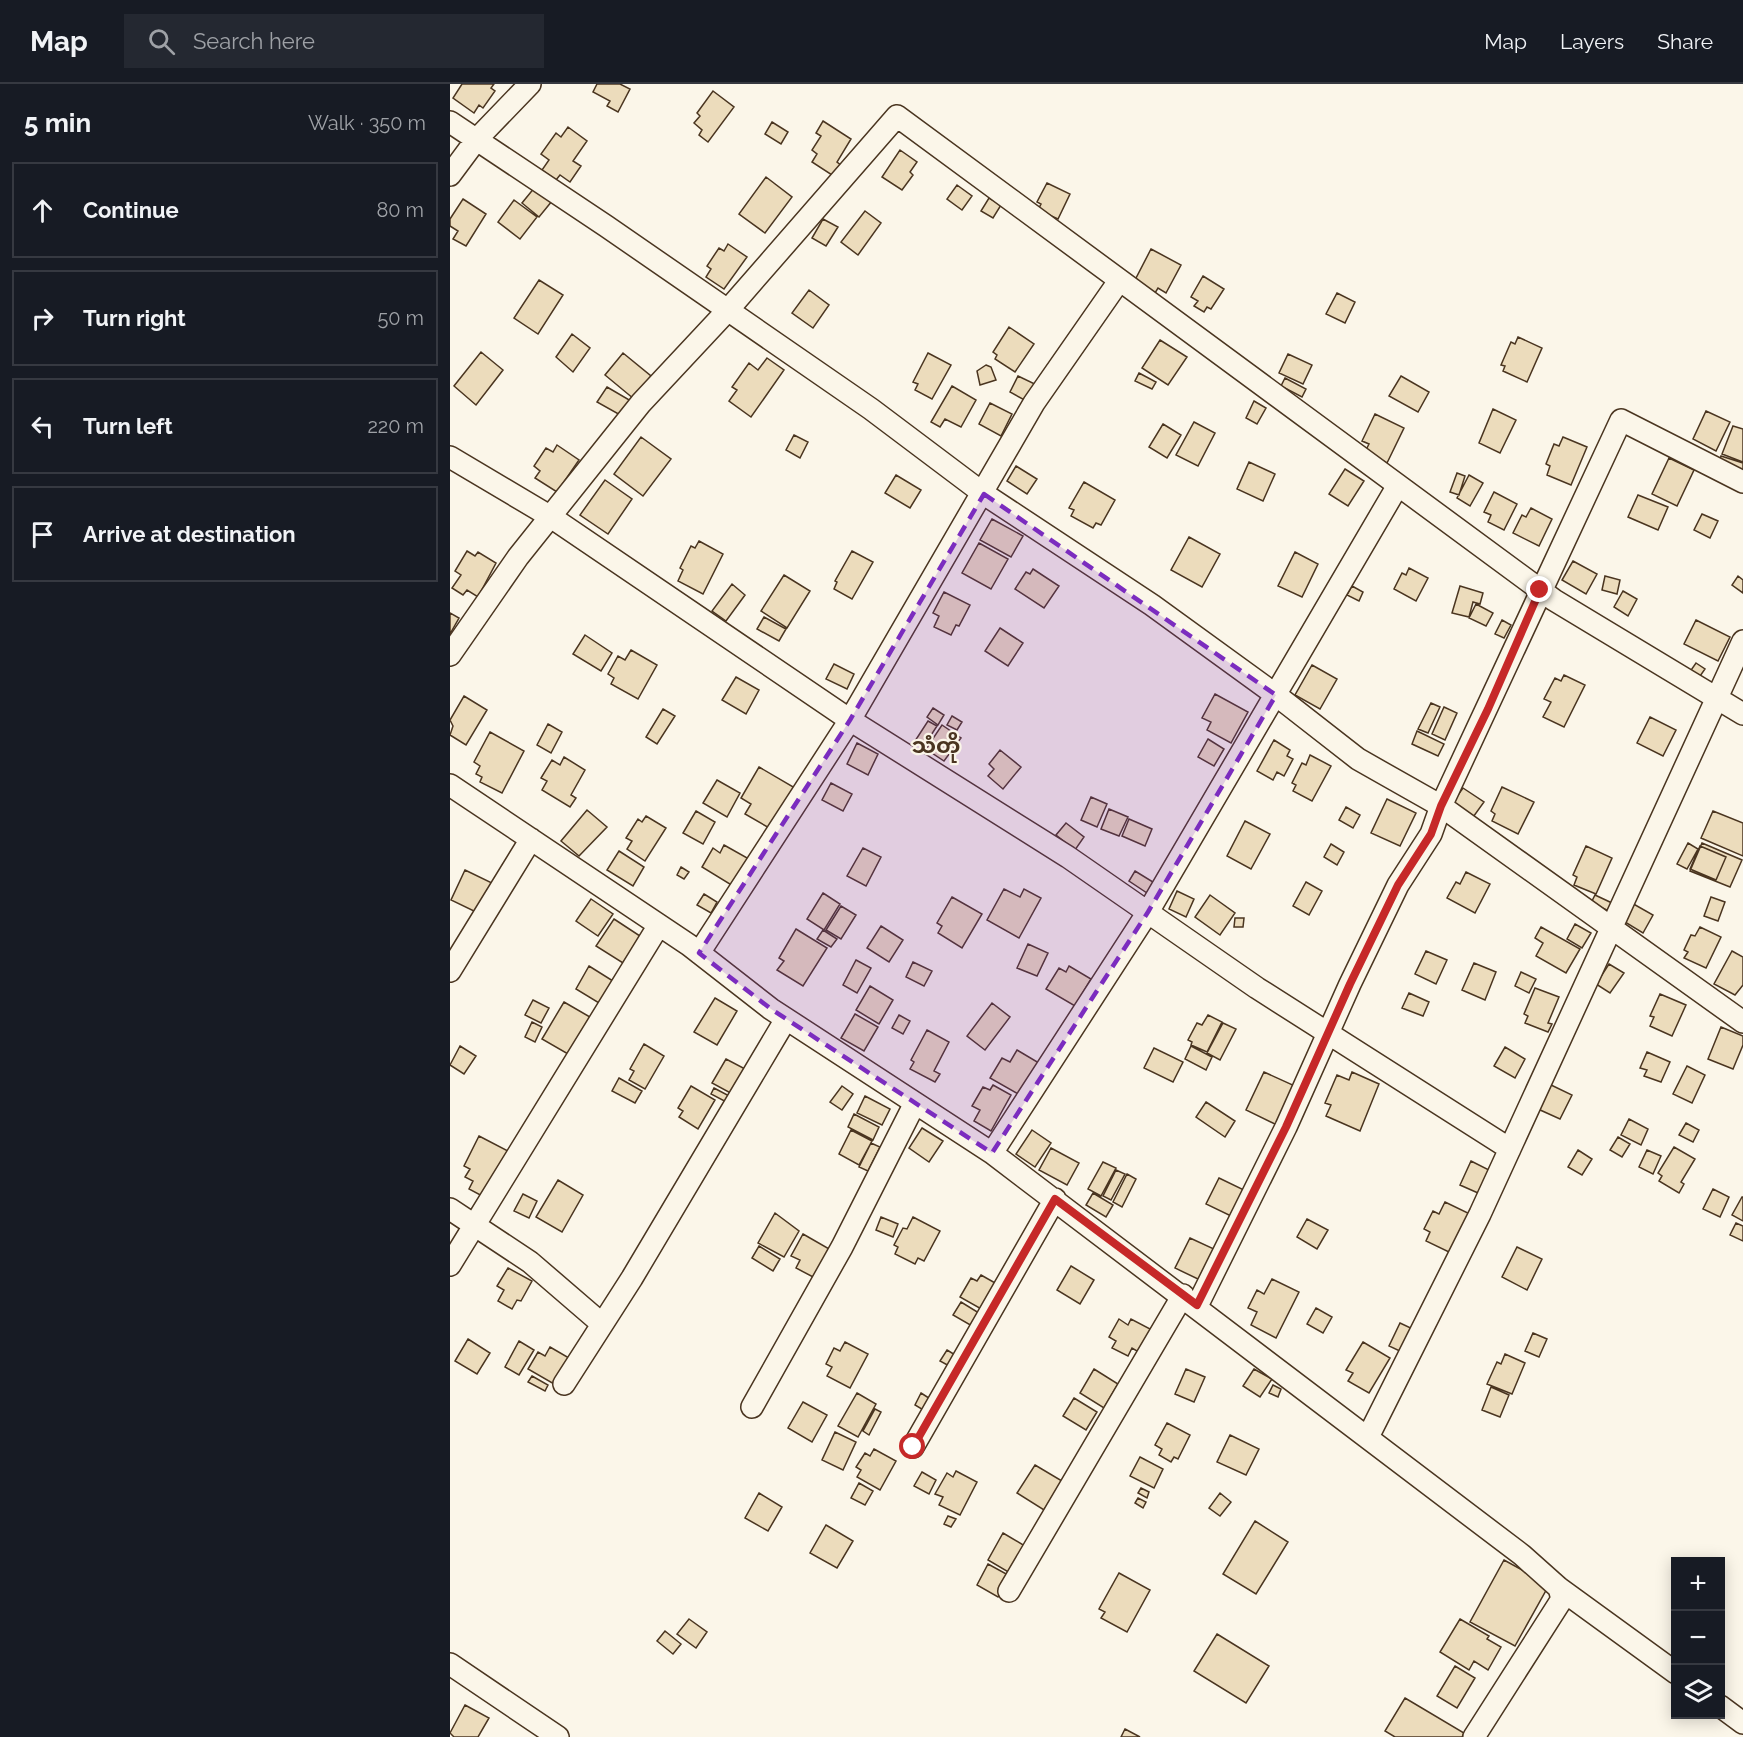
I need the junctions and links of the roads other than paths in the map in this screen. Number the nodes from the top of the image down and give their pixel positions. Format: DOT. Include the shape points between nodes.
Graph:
graph roads {
  1 [pos="530,84"];
  2 [pos="450,122"];
  3 [pos="476,140"];
  4 [pos="450,175"];
  5 [pos="1119,281"];
  6 [pos="727,311"];
  7 [pos="450,457"];
  8 [pos="1743,482"];
  9 [pos="1397,487"];
  10 [pos="984,494"];
  11 [pos="551,517"];
  12 [pos="1540,590"];
  13 [pos="1743,641"];
  14 [pos="450,656"];
  15 [pos="1276,695"];
  16 [pos="1717,699"];
  17 [pos="1743,714"];
  18 [pos="850,720"];
  19 [pos="450,785"];
  20 [pos="1441,806"];
  21 [pos="531,839"];
  22 [pos="1148,912"];
  23 [pos="658,925"];
  24 [pos="1610,928"];
  25 [pos="699,953"];
  26 [pos="450,971"];
  27 [pos="786,1019"];
  28 [pos="1743,1022"];
  29 [pos="1328,1034"];
  30 [pos="915,1102"];
  31 [pos="1510,1149"];
  32 [pos="992,1153"];
  33 [pos="1055,1199"];
  34 [pos="450,1209"];
  35 [pos="475,1226"];
  36 [pos="450,1265"];
  37 [pos="1190,1300"];
  38 [pos="602,1324"];
  39 [pos="564,1384"];
  40 [pos="752,1407"];
  41 [pos="1368,1437"];
  42 [pos="913,1447"];
  43 [pos="1559,1588"];
  44 [pos="1009,1591"];
  45 [pos="450,1664"];
  46 [pos="1671,1669"];
  47 [pos="1725,1710"];
  48 [pos="1743,1723"];
  49 [pos="558,1737"];
  50 [pos="1474,1737"];
  1 -- 3 [label="street"];
  2 -- 3 [label="street"];
  3 -- 4 [label="street"];
  3 -- 6 [label="street"];
  5 -- 6 [label="street" via="897,116"];
  5 -- 9 [label="street"];
  5 -- 10 [label="street" via="1034,403"];
  6 -- 10 [label="street"];
  6 -- 11 [label="street" via="641,403"];
  7 -- 11 [label="street"];
  8 -- 12 [label="street" via="1621,420"];
  9 -- 12 [label="street"];
  9 -- 15 [label="street"];
  10 -- 15 [label="street" via="1152,605"];
  10 -- 18 [label="street"];
  11 -- 14 [label="street" via="518,557"];
  11 -- 18 [label="street"];
  12 -- 16 [label="street"];
  12 -- 20 [label="street"];
  13 -- 16 [label="street"];
  15 -- 20 [label="street" via="1358,759"];
  15 -- 22 [label="street"];
  16 -- 17 [label="street"];
  16 -- 24 [label="street"];
  18 -- 22 [label="street" via="1068,856"];
  18 -- 25 [label="street"];
  19 -- 21 [label="street"];
  20 -- 24 [label="street"];
  20 -- 29 [label="street" via="1431,834 1398,885"];
  21 -- 23 [label="street"];
  21 -- 26 [label="street"];
  22 -- 29 [label="street"];
  22 -- 32 [label="street"];
  23 -- 25 [label="street"];
  23 -- 35 [label="street"];
  24 -- 28 [label="street"];
  24 -- 31 [label="street"];
  25 -- 27 [label="street"];
  27 -- 30 [label="street"];
  27 -- 38 [label="street"];
  29 -- 31 [label="street"];
  29 -- 37 [label="street" via="1286,1127"];
  30 -- 32 [label="street"];
  30 -- 40 [label="street" via="842,1247"];
  31 -- 41 [label="street"];
  32 -- 33 [label="street"];
  33 -- 37 [label="street"];
  33 -- 42 [label="street"];
  34 -- 35 [label="street"];
  35 -- 36 [label="street"];
  35 -- 38 [label="street" via="530,1262"];
  37 -- 41 [label="street"];
  37 -- 44 [label="street"];
  38 -- 39 [label="street"];
  41 -- 43 [label="street"];
  43 -- 46 [label="street"];
  43 -- 50 [label="street" via="1562,1599"];
  45 -- 49 [label="street"];
  47 -- 48 [label="street"];
}
